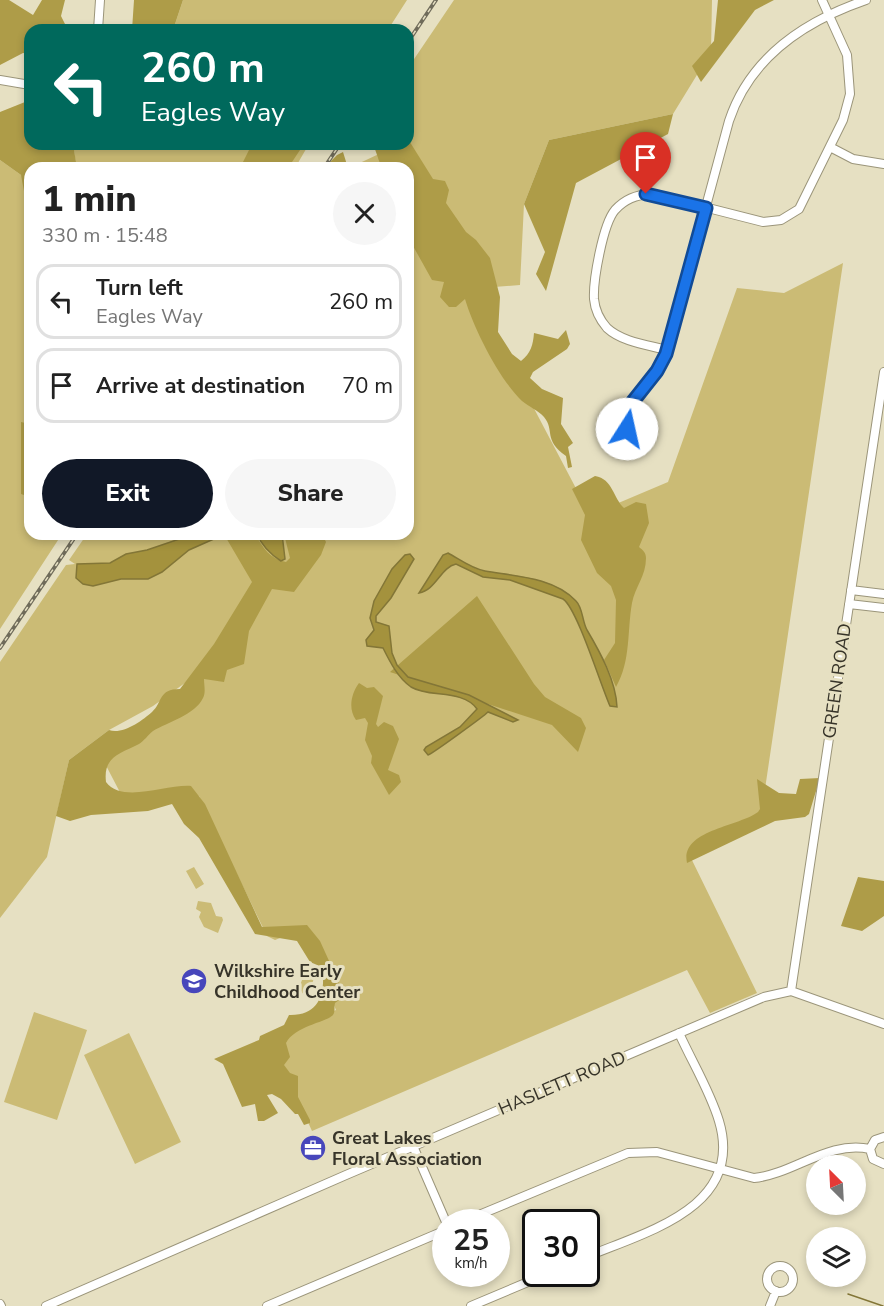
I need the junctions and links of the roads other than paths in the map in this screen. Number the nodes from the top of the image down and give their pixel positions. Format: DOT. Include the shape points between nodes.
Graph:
graph roads {
  1 [pos="100,0"];
  2 [pos="822,0"];
  3 [pos="866,0"];
  4 [pos="830,16"];
  5 [pos="98,24"];
  6 [pos="0,80"];
  7 [pos="24,84"];
  8 [pos="830,147"];
  9 [pos="884,164"];
  10 [pos="706,208"];
  11 [pos="667,350"];
  12 [pos="884,372"];
  13 [pos="623,414"];
  14 [pos="851,590"];
  15 [pos="884,594"];
  16 [pos="849,604"];
  17 [pos="884,608"];
  18 [pos="791,991"];
  19 [pos="884,1024"];
  20 [pos="679,1033"];
  21 [pos="884,1137"];
  22 [pos="413,1146"];
  23 [pos="870,1149"];
  24 [pos="884,1164"];
  25 [pos="719,1169"];
  26 [pos="440,1209"];
  27 [pos="493,1209"];
  28 [pos="432,1236"];
  29 [pos="600,1251"];
  30 [pos="522,1285"];
  31 [pos="776,1291"];
  32 [pos="64,1303"];
  33 [pos="46,1306"];
  34 [pos="267,1306"];
  35 [pos="471,1306"];
  36 [pos="770,1306"];
  1 -- 5 [label="street"];
  2 -- 4 [label="street"];
  3 -- 4 [label="street"];
  4 -- 8 [label="street" via="845,48 851,78 846,112"];
  4 -- 10 [label="street" via="778,46 747,80 733,111"];
  6 -- 7 [label="street"];
  8 -- 9 [label="street" via="853,159"];
  8 -- 10 [label="street" via="802,205 786,218 763,222"];
  10 -- 11 [label="street"];
  10 -- 11 [label="street" via="657,195 640,195 620,205 607,226 594,294 599,316 621,337"];
  11 -- 13 [label="street" via="657,371"];
  12 -- 14 [label="street, GREEN ROAD"];
  14 -- 15 [label="street"];
  14 -- 16 [label="street, GREEN ROAD"];
  16 -- 17 [label="street"];
  16 -- 18 [label="street, GREEN ROAD"];
  18 -- 19 [label="street"];
  18 -- 20 [label="street, HASLETT ROAD" via="764,997"];
  20 -- 22 [label="street, HASLETT ROAD"];
  20 -- 25 [label="street" via="719,1119 723,1137"];
  21 -- 23 [label="street" via="875,1140"];
  22 -- 26 [label="street"];
  22 -- 32 [label="street, HASLETT ROAD"];
  23 -- 24 [label="street" via="873,1159"];
  23 -- 25 [label="street" via="835,1150 768,1177 739,1176"];
  25 -- 27 [label="street" via="657,1152 628,1153"];
  25 -- 29 [label="street" via="705,1195 691,1210"];
  28 -- 34 [label="street"];
  30 -- 35 [label="street"];
  31 -- 36 [label="street"];
  32 -- 33 [label="street, HASLETT ROAD"];
}
